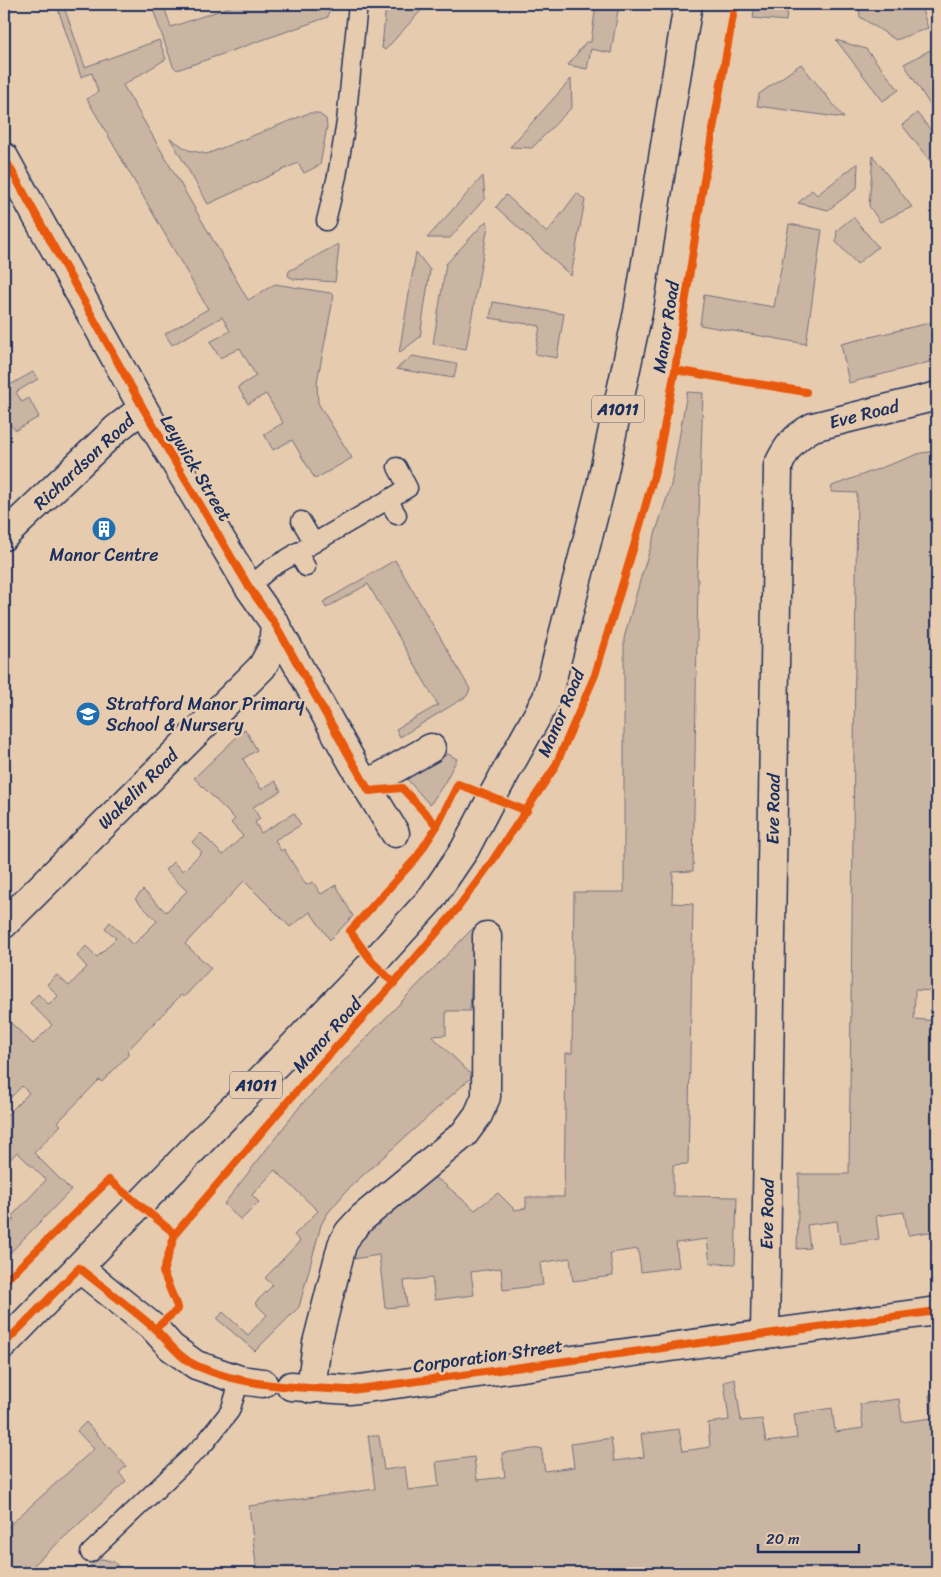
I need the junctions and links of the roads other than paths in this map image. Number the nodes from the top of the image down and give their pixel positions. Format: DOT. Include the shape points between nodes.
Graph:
graph roads {
  1 [pos="358,4"];
  2 [pos="688,4"];
  3 [pos="5,162"];
  4 [pos="326,221"];
  5 [pos="937,396"];
  6 [pos="143,408"];
  7 [pos="396,467"];
  8 [pos="388,500"];
  9 [pos="397,515"];
  10 [pos="301,521"];
  11 [pos="4,536"];
  12 [pos="314,543"];
  13 [pos="249,587"];
  14 [pos="275,624"];
  15 [pos="431,748"];
  16 [pos="366,785"];
  17 [pos="395,833"];
  18 [pos="4,924"];
  19 [pos="487,936"];
  20 [pos="79,1268"];
  21 [pos="937,1311"];
  22 [pos="766,1335"];
  23 [pos="4,1344"];
  24 [pos="252,1382"];
  25 [pos="90,1553"];
  1 -- 4 [label="lane" via="346,122"];
  2 -- 20 [label="street, Manor Road / A1011" via="638,312 600,490 548,698 465,849 431,899 324,1015"];
  3 -- 6 [label="street, Leywick Street"];
  5 -- 22 [label="street, Eve Road" via="813,427 793,441 778,466"];
  6 -- 11 [label="street, Richardson Road" via="116,429"];
  6 -- 13 [label="street, Leywick Street"];
  7 -- 8 [label="lane" via="408,488"];
  8 -- 9 [label="lane"];
  8 -- 12 [label="lane"];
  10 -- 12 [label="lane"];
  12 -- 13 [label="lane" via="301,560 271,568"];
  13 -- 14 [label="street, Leywick Street"];
  14 -- 16 [label="street, Leywick Street"];
  14 -- 18 [label="street, Wakelin Road" via="273,647 262,667"];
  15 -- 16 [label="street"];
  16 -- 17 [label="street, Leywick Street"];
  19 -- 22 [label="street, Corporation Street" via="486,1097 464,1134 349,1232 342,1245 317,1343 301,1387 351,1390"];
  20 -- 23 [label="street, Manor Road / A1011"];
  20 -- 24 [label="street" via="196,1365"];
  21 -- 22 [label="street, Corporation Street"];
  24 -- 25 [label="lane" via="204,1444"];
}
